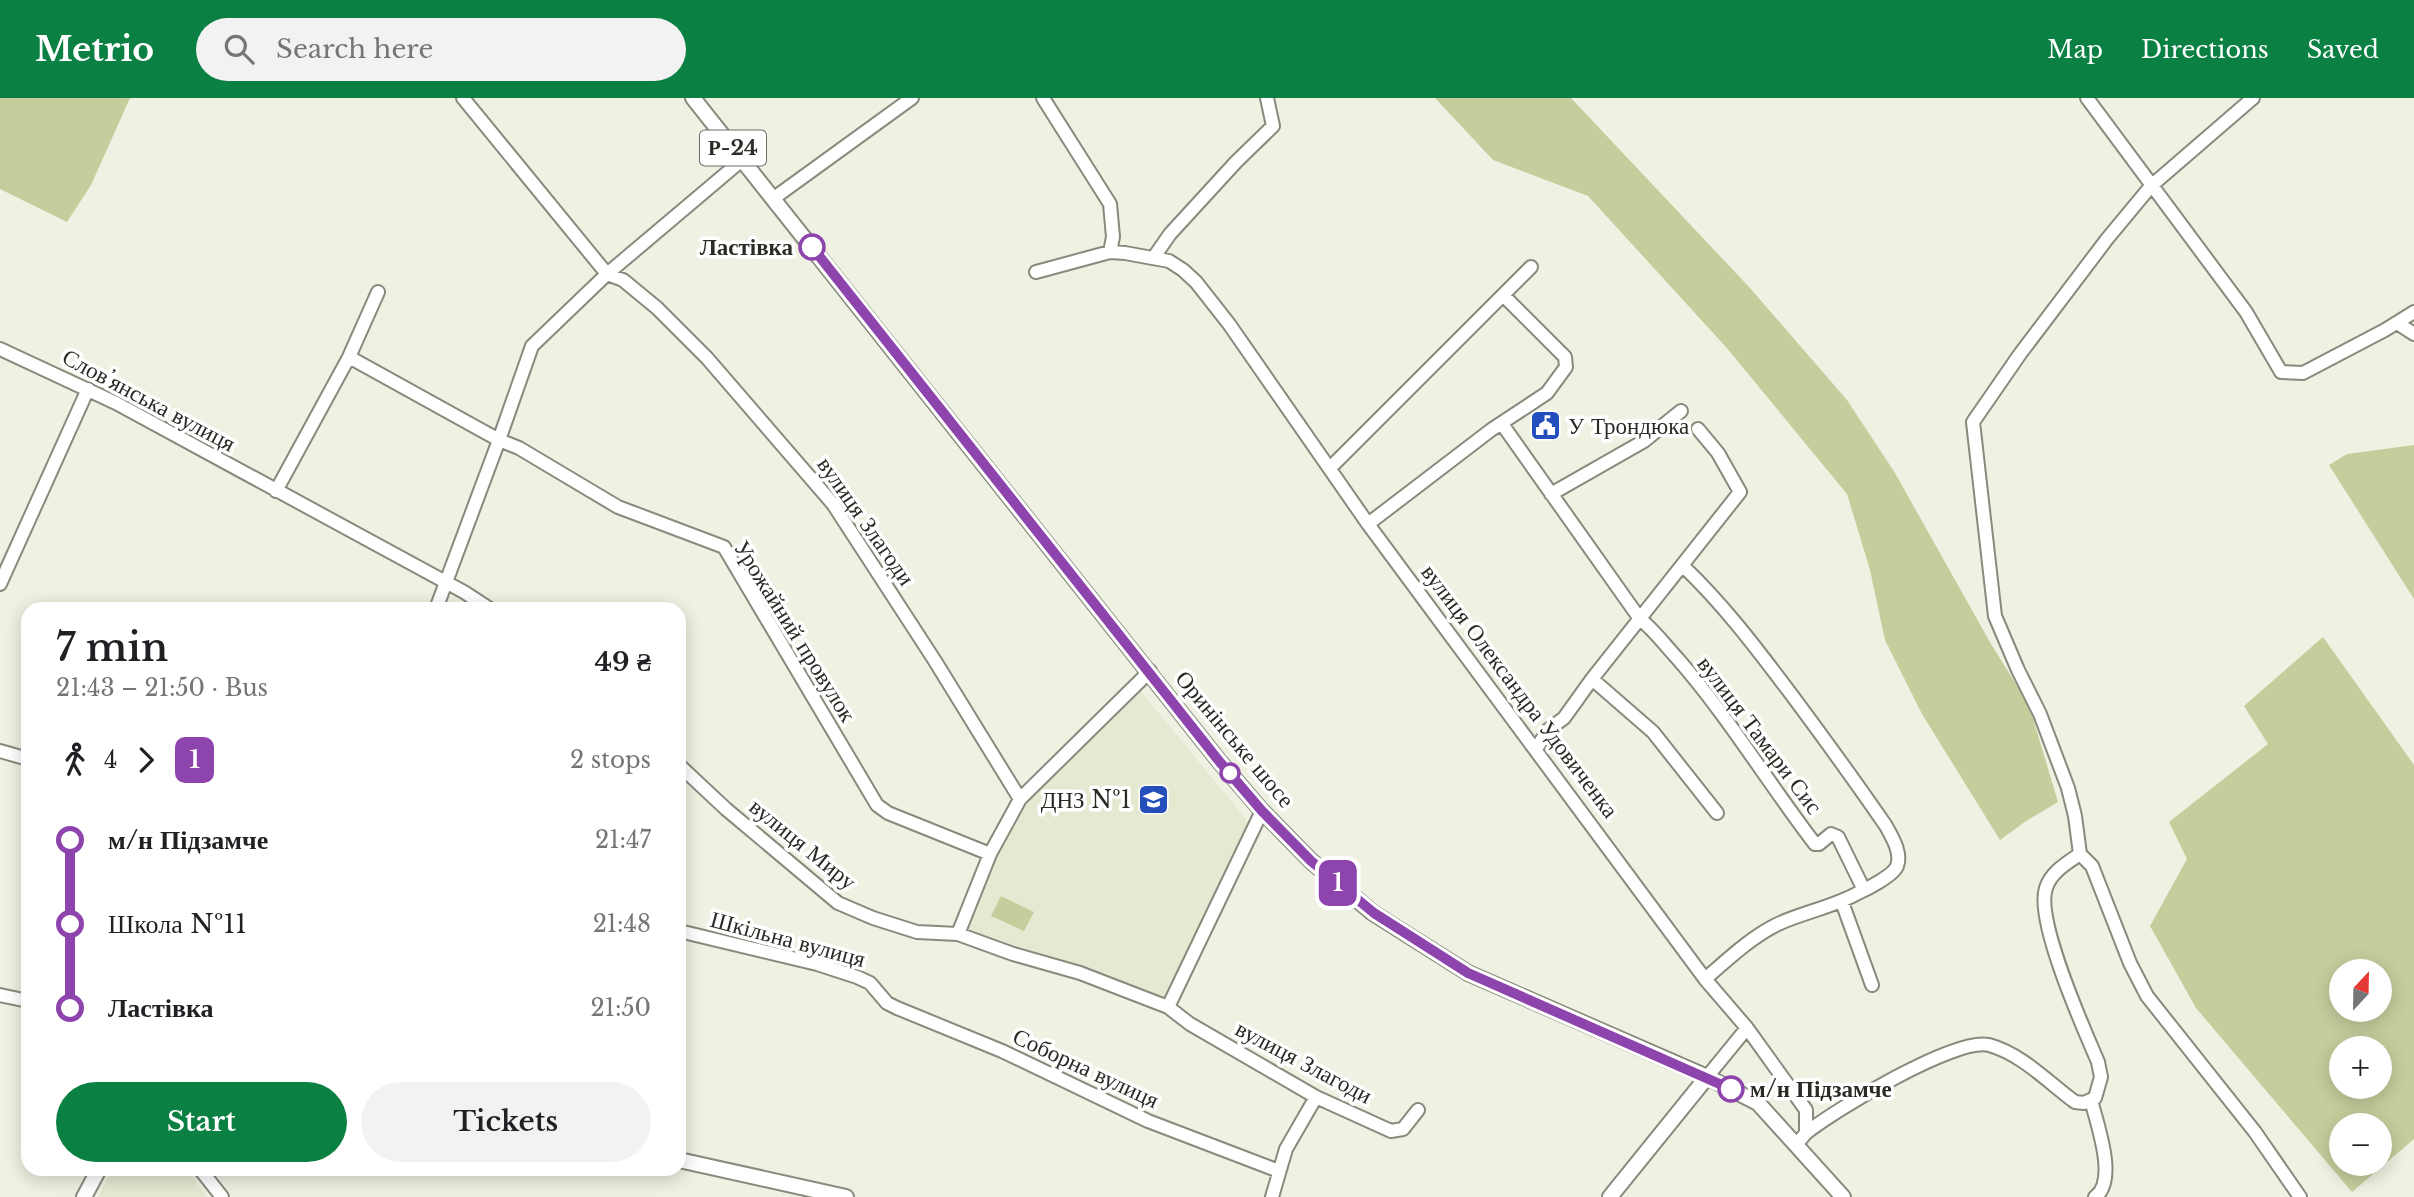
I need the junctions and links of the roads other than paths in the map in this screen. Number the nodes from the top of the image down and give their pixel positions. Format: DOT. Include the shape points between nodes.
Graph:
graph roads {
  1 [pos="463,98"];
  2 [pos="693,98"];
  3 [pos="912,98"];
  4 [pos="1043,98"];
  5 [pos="1267,98"];
  6 [pos="2087,98"];
  7 [pos="2253,98"];
  8 [pos="742,160"];
  9 [pos="2151,186"];
  10 [pos="774,198"];
  11 [pos="1110,252"];
  12 [pos="1154,257"];
  13 [pos="1531,267"];
  14 [pos="1036,272"];
  15 [pos="607,274"];
  16 [pos="378,292"];
  17 [pos="1503,295"];
  18 [pos="2414,312"];
  19 [pos="2397,323"];
  20 [pos="2414,334"];
  21 [pos="0,349"];
  22 [pos="349,357"];
  23 [pos="88,388"];
  24 [pos="1681,411"];
  25 [pos="1502,424"];
  26 [pos="1698,429"];
  27 [pos="499,440"];
  28 [pos="1330,468"];
  29 [pos="276,491"];
  30 [pos="1551,494"];
  31 [pos="1368,524"];
  32 [pos="1683,566"];
  33 [pos="444,582"];
  34 [pos="0,584"];
  35 [pos="438,602"];
  36 [pos="479,602"];
  37 [pos="1640,619"];
  38 [pos="1150,671"];
  39 [pos="1592,679"];
  40 [pos="1536,749"];
  41 [pos="0,751"];
  42 [pos="21,757"];
  43 [pos="686,772"];
  44 [pos="1020,799"];
  45 [pos="1262,811"];
  46 [pos="1717,813"];
  47 [pos="990,854"];
  48 [pos="2080,854"];
  49 [pos="1864,890"];
  50 [pos="1842,902"];
  51 [pos="686,933"];
  52 [pos="958,934"];
  53 [pos="1705,979"];
  54 [pos="1872,985"];
  55 [pos="0,995"];
  56 [pos="880,996"];
  57 [pos="21,1000"];
  58 [pos="1168,1007"];
  59 [pos="1747,1028"];
  60 [pos="1707,1077"];
  61 [pos="1315,1097"];
  62 [pos="2091,1100"];
  63 [pos="1418,1110"];
  64 [pos="1801,1139"];
  65 [pos="686,1162"];
  66 [pos="1279,1171"];
  67 [pos="95,1176"];
  68 [pos="206,1176"];
  69 [pos="84,1197"];
  70 [pos="222,1197"];
  71 [pos="846,1197"];
  72 [pos="1272,1197"];
  73 [pos="1610,1197"];
  74 [pos="1843,1197"];
  75 [pos="2095,1197"];
  76 [pos="2300,1197"];
  1 -- 15 [label="street"];
  2 -- 8 [label="main road, Р-24"];
  3 -- 10 [label="street"];
  4 -- 11 [label="street" via="1110,204 1114,237"];
  5 -- 12 [label="street" via="1273,126 1269,133 1236,162"];
  6 -- 9 [label="street"];
  7 -- 9 [label="street"];
  8 -- 10 [label="main road, Р-24"];
  8 -- 15 [label="street"];
  9 -- 19 [label="street" via="2246,312 2281,372 2303,373"];
  9 -- 48 [label="street" via="1973,422 1995,616 2068,788"];
  10 -- 38 [label="main road, Оринінське шосе / Р-24"];
  11 -- 12 [label="street, вулиця Олександра Удовиченка"];
  11 -- 14 [label="street, вулиця Олександра Удовиченка"];
  12 -- 28 [label="street, вулиця Олександра Удовиченка" via="1169,261 1196,282"];
  13 -- 17 [label="street"];
  15 -- 27 [label="street" via="532,346"];
  15 -- 44 [label="street, вулиця Злагоди" via="623,280 707,358 833,504"];
  16 -- 22 [label="street"];
  17 -- 25 [label="street" via="1567,364 1547,393"];
  17 -- 28 [label="street"];
  18 -- 19 [label="street"];
  19 -- 20 [label="street"];
  21 -- 23 [label="street, Словʼянська вулиця"];
  22 -- 27 [label="street"];
  22 -- 29 [label="street"];
  23 -- 29 [label="street, Словʼянська вулиця"];
  23 -- 34 [label="street"];
  24 -- 30 [label="street" via="1644,440"];
  25 -- 30 [label="street"];
  25 -- 31 [label="street"];
  26 -- 32 [label="street" via="1740,492"];
  27 -- 33 [label="street"];
  27 -- 47 [label="street, Урожайний провулок" via="618,507 724,547 877,805"];
  28 -- 31 [label="street, вулиця Олександра Удовиченка"];
  29 -- 33 [label="street, Словʼянська вулиця"];
  30 -- 37 [label="street"];
  31 -- 40 [label="street, вулиця Олександра Удовиченка"];
  32 -- 37 [label="street"];
  32 -- 49 [label="street" via="1753,642 1854,779 1894,842 1896,868"];
  33 -- 35 [label="street"];
  33 -- 36 [label="street"];
  37 -- 39 [label="street"];
  37 -- 49 [label="street, вулиця Тамари Сис" via="1710,698 1815,844 1831,834 1838,837"];
  38 -- 44 [label="street"];
  38 -- 45 [label="main road, Оринінське шосе / Р-24"];
  39 -- 40 [label="street"];
  39 -- 46 [label="street" via="1653,732"];
  40 -- 53 [label="street, вулиця Олександра Удовиченка"];
  41 -- 42 [label="street"];
  43 -- 52 [label="street, вулиця Миру" via="838,903 917,932"];
  44 -- 47 [label="street"];
  45 -- 58 [label="street"];
  45 -- 60 [label="main road, Оринінське шосе / Р-24" via="1311,861 1374,913 1468,973"];
  47 -- 52 [label="street"];
  48 -- 62 [label="street" via="2047,885 2044,910 2098,1062 2101,1077 2098,1093"];
  48 -- 76 [label="street" via="2092,866 2147,996 2255,1132"];
  49 -- 50 [label="street"];
  50 -- 53 [label="street" via="1775,926"];
  50 -- 54 [label="street"];
  51 -- 56 [label="street, Шкільна вулиця" via="857,976"];
  52 -- 58 [label="street, вулиця Злагоди"];
  53 -- 59 [label="street, вулиця Олександра Удовиченка"];
  55 -- 57 [label="street"];
  56 -- 66 [label="street, Соборна вулиця" via="897,1008 1002,1051 1148,1121"];
  58 -- 61 [label="street, вулиця Злагоди"];
  59 -- 60 [label="street"];
  59 -- 64 [label="street, вулиця Олександра Удовиченка" via="1806,1110"];
  60 -- 64 [label="main road, Оринінське шосе / Р-24" via="1758,1103"];
  60 -- 73 [label="main road"];
  61 -- 63 [label="street, вулиця Злагоди" via="1395,1132"];
  61 -- 66 [label="street"];
  62 -- 64 [label="street" via="2075,1102 2019,1060 1997,1048 1976,1044 1888,1081"];
  62 -- 75 [label="street" via="2106,1166 2105,1187"];
  64 -- 74 [label="main road, Р-24"];
  65 -- 71 [label="main road"];
  66 -- 72 [label="street"];
  67 -- 69 [label="main road"];
  68 -- 70 [label="street"];
}
